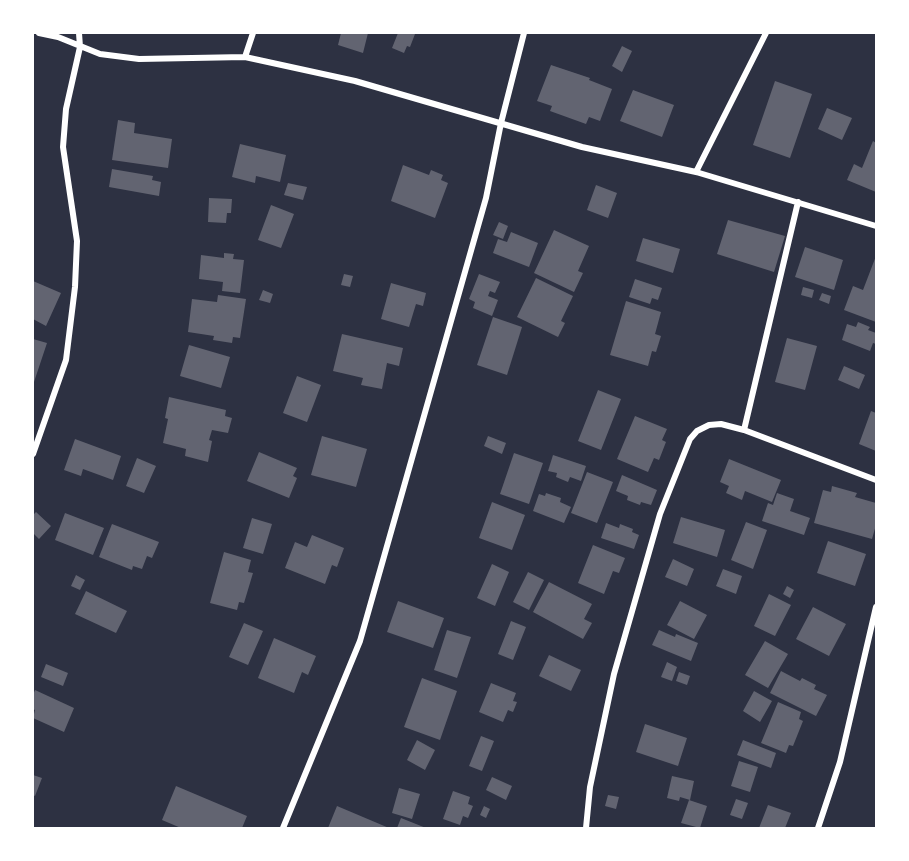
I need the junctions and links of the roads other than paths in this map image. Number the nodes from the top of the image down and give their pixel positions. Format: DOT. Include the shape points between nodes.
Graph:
graph roads {
  1 [pos="39,33"];
  2 [pos="79,33"];
  3 [pos="253,33"];
  4 [pos="524,33"];
  5 [pos="766,33"];
  6 [pos="80,47"];
  7 [pos="245,57"];
  8 [pos="501,123"];
  9 [pos="696,172"];
  10 [pos="798,202"];
  11 [pos="876,226"];
  12 [pos="744,430"];
  13 [pos="33,454"];
  14 [pos="876,480"];
  15 [pos="876,607"];
  16 [pos="283,828"];
  17 [pos="586,828"];
  18 [pos="818,828"];
  1 -- 6 [label="street"];
  2 -- 6 [label="street"];
  3 -- 7 [label="street"];
  4 -- 8 [label="street"];
  5 -- 9 [label="street"];
  6 -- 7 [label="street" via="139,59"];
  6 -- 13 [label="street" via="66,109 63,147 77,242 75,287 66,360"];
  7 -- 8 [label="street" via="355,81"];
  8 -- 9 [label="street" via="582,147"];
  8 -- 16 [label="street" via="486,198 360,641"];
  9 -- 10 [label="street"];
  10 -- 11 [label="street"];
  10 -- 12 [label="street"];
  12 -- 14 [label="street"];
  12 -- 17 [label="street" via="709,425 697,431 685,450 660,514 614,674 590,787"];
  15 -- 18 [label="street" via="840,762"];
}
